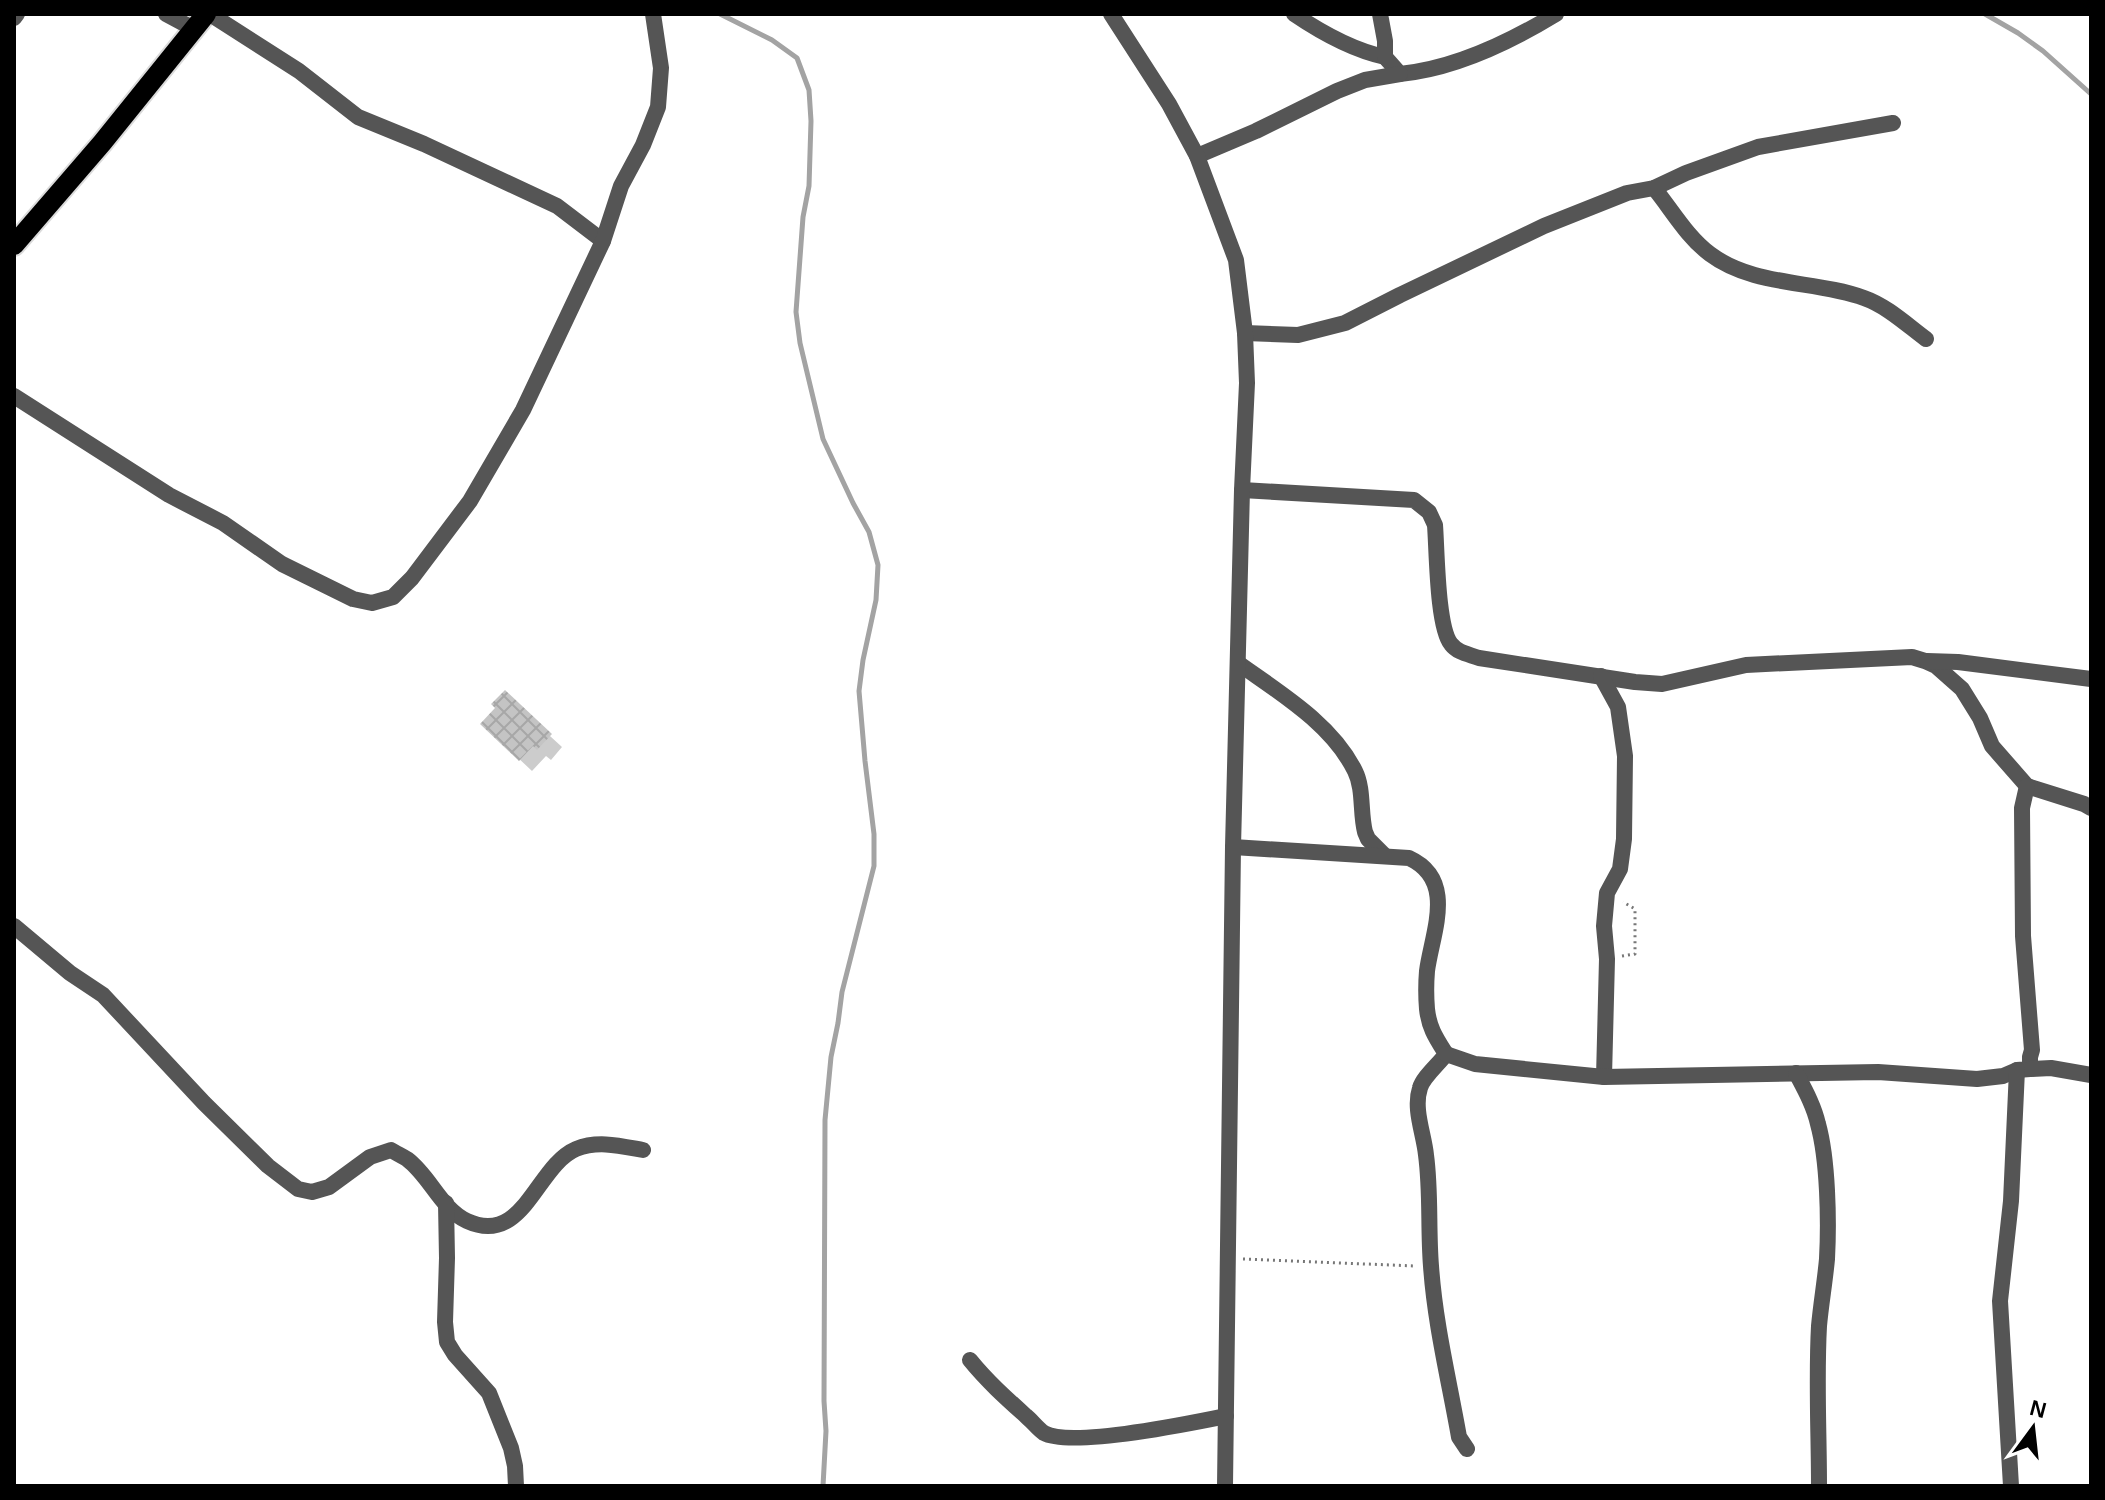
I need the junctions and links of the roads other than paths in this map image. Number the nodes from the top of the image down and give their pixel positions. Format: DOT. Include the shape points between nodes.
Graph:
graph roads {
  1 [pos="166,14"];
  2 [pos="653,14"];
  3 [pos="1111,14"];
  4 [pos="1294,14"];
  5 [pos="1380,14"];
  6 [pos="1556,14"];
  7 [pos="203,19"];
  8 [pos="1385,57"];
  9 [pos="1400,74"];
  10 [pos="1893,123"];
  11 [pos="1197,156"];
  12 [pos="1654,188"];
  13 [pos="603,241"];
  14 [pos="14,245"];
  15 [pos="1245,333"];
  16 [pos="1926,339"];
  17 [pos="14,396"];
  18 [pos="1242,490"];
  19 [pos="1925,661"];
  20 [pos="1238,663"];
  21 [pos="1601,676"];
  22 [pos="2091,679"];
  23 [pos="2027,786"];
  24 [pos="2091,808"];
  25 [pos="1233,847"];
  26 [pos="1385,856"];
  27 [pos="14,926"];
  28 [pos="1446,1054"];
  29 [pos="2024,1069"];
  30 [pos="1796,1073"];
  31 [pos="2091,1075"];
  32 [pos="1604,1077"];
  33 [pos="643,1150"];
  34 [pos="446,1203"];
  35 [pos="970,1360"];
  36 [pos="1226,1416"];
  37 [pos="1467,1449"];
  38 [pos="516,1486"];
  39 [pos="1225,1486"];
  40 [pos="1819,1486"];
  41 [pos="2011,1486"];
  1 -- 7 [label="street"];
  2 -- 13 [label="street" via="661,68 658,107 621,186"];
  3 -- 11 [label="street"];
  4 -- 8 [label="street" via="1347,45"];
  5 -- 8 [label="street"];
  6 -- 9 [label="street" via="1481,53"];
  7 -- 13 [label="street" via="299,71 358,117 557,206"];
  7 -- 14 [label="main road"];
  8 -- 9 [label="street"];
  9 -- 11 [label="street" via="1337,91"];
  10 -- 12 [label="street" via="1758,147"];
  11 -- 15 [label="street" via="1236,260"];
  12 -- 15 [label="street" via="1627,193 1544,226 1345,323 1298,335"];
  12 -- 16 [label="street" via="1712,256 1764,277 1867,298"];
  13 -- 17 [label="street" via="523,410 470,501 412,578 393,597 372,603 282,564"];
  15 -- 18 [label="street"];
  18 -- 20 [label="street"];
  18 -- 21 [label="street" via="1414,500 1435,525 1448,641 1479,658"];
  19 -- 21 [label="street" via="1912,657 1746,665 1662,684"];
  19 -- 22 [label="street"];
  19 -- 23 [label="street" via="1962,689 1992,746"];
  20 -- 25 [label="street"];
  20 -- 26 [label="street" via="1301,710 1338,746 1356,772 1365,832"];
  21 -- 32 [label="street" via="1618,707 1625,756 1624,839 1620,869 1607,893 1604,926"];
  23 -- 24 [label="street"];
  23 -- 29 [label="street" via="2022,808 2023,936 2032,1050"];
  25 -- 26 [label="street"];
  25 -- 36 [label="street"];
  26 -- 28 [label="street" via="1421,864 1438,897 1427,1007 1430,1028"];
  27 -- 34 [label="street" via="103,995 204,1103 298,1189 329,1187 370,1157 391,1150 408,1160"];
  28 -- 32 [label="street" via="1475,1064"];
  28 -- 37 [label="street" via="1424,1078 1418,1112 1428,1171 1437,1320 1459,1437"];
  29 -- 30 [label="street" via="1977,1079"];
  29 -- 31 [label="street"];
  29 -- 41 [label="street" via="2000,1301"];
  30 -- 32 [label="street"];
  30 -- 40 [label="street" via="1818,1124 1826,1183 1827,1257 1816,1403"];
  33 -- 34 [label="street" via="612,1144 576,1149 559,1160 521,1211 500,1225 464,1220"];
  34 -- 38 [label="street" via="447,1342 489,1393 511,1448"];
  35 -- 36 [label="street" via="1044,1433 1057,1436 1146,1431"];
  36 -- 39 [label="street"];
}
